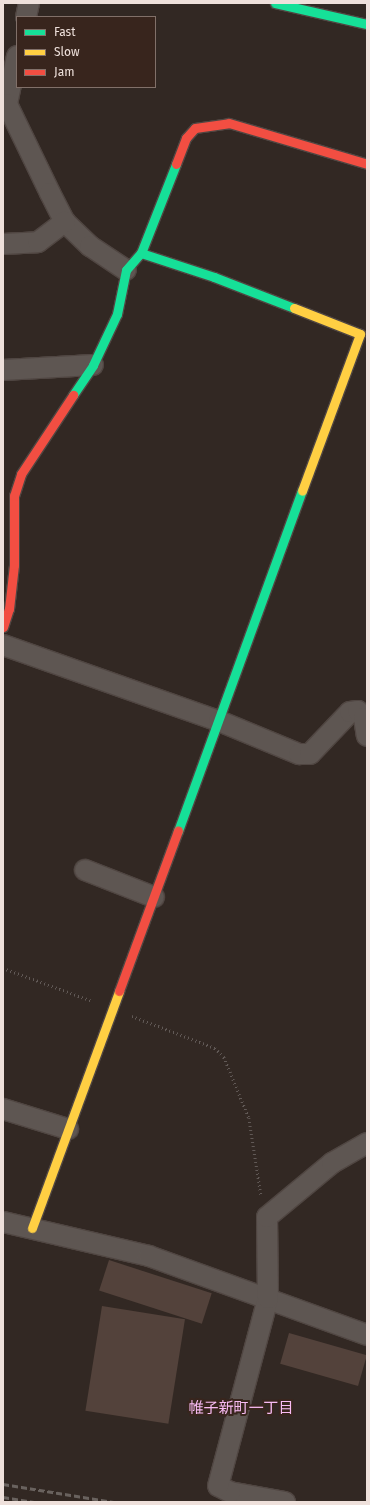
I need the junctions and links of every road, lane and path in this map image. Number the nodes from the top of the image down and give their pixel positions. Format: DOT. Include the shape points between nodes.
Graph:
graph roads {
  1 [pos="29,3"];
  2 [pos="276,3"];
  3 [pos="26,16"];
  4 [pos="367,24"];
  5 [pos="16,60"];
  6 [pos="5,104"];
  7 [pos="367,164"];
  8 [pos="65,222"];
  9 [pos="3,244"];
  10 [pos="141,253"];
  11 [pos="126,270"];
  12 [pos="93,365"];
  13 [pos="3,370"];
  14 [pos="3,627"];
  15 [pos="3,645"];
  16 [pos="219,721"];
  17 [pos="367,736"];
  18 [pos="85,870"];
  19 [pos="154,897"];
  20 [pos="3,968"];
  21 [pos="112,1009"];
  22 [pos="3,1109"];
  23 [pos="68,1129"];
  24 [pos="367,1143"];
  25 [pos="267,1217"];
  26 [pos="3,1222"];
  27 [pos="32,1228"];
  28 [pos="268,1298"];
  29 [pos="367,1335"];
  30 [pos="285,1502"];
  1 -- 3 [label="street"];
  2 -- 4 [label="street"];
  5 -- 6 [label="street"];
  6 -- 8 [label="street"];
  7 -- 10 [label="street" via="229,123 195,128 186,138"];
  8 -- 9 [label="street" via="38,242"];
  8 -- 11 [label="street" via="90,246"];
  10 -- 11 [label="street"];
  10 -- 16 [label="street" via="214,277 360,334"];
  11 -- 12 [label="street" via="117,314"];
  12 -- 13 [label="street"];
  12 -- 14 [label="street" via="21,474 14,496 14,565 9,609"];
  15 -- 16 [label="street"];
  16 -- 17 [label="street" via="299,754 310,754 350,712 358,711 364,718"];
  16 -- 19 [label="street"];
  18 -- 19 [label="street"];
  19 -- 21 [label="street"];
  20 -- 21 [label="path"];
  21 -- 23 [label="street"];
  21 -- 25 [label="path" via="215,1048 224,1057 249,1118"];
  22 -- 23 [label="street"];
  23 -- 27 [label="street"];
  24 -- 25 [label="street" via="332,1163"];
  25 -- 28 [label="street"];
  26 -- 27 [label="street"];
  27 -- 28 [label="street" via="122,1248"];
  28 -- 29 [label="street"];
  28 -- 30 [label="street" via="218,1486 230,1492"];
}
